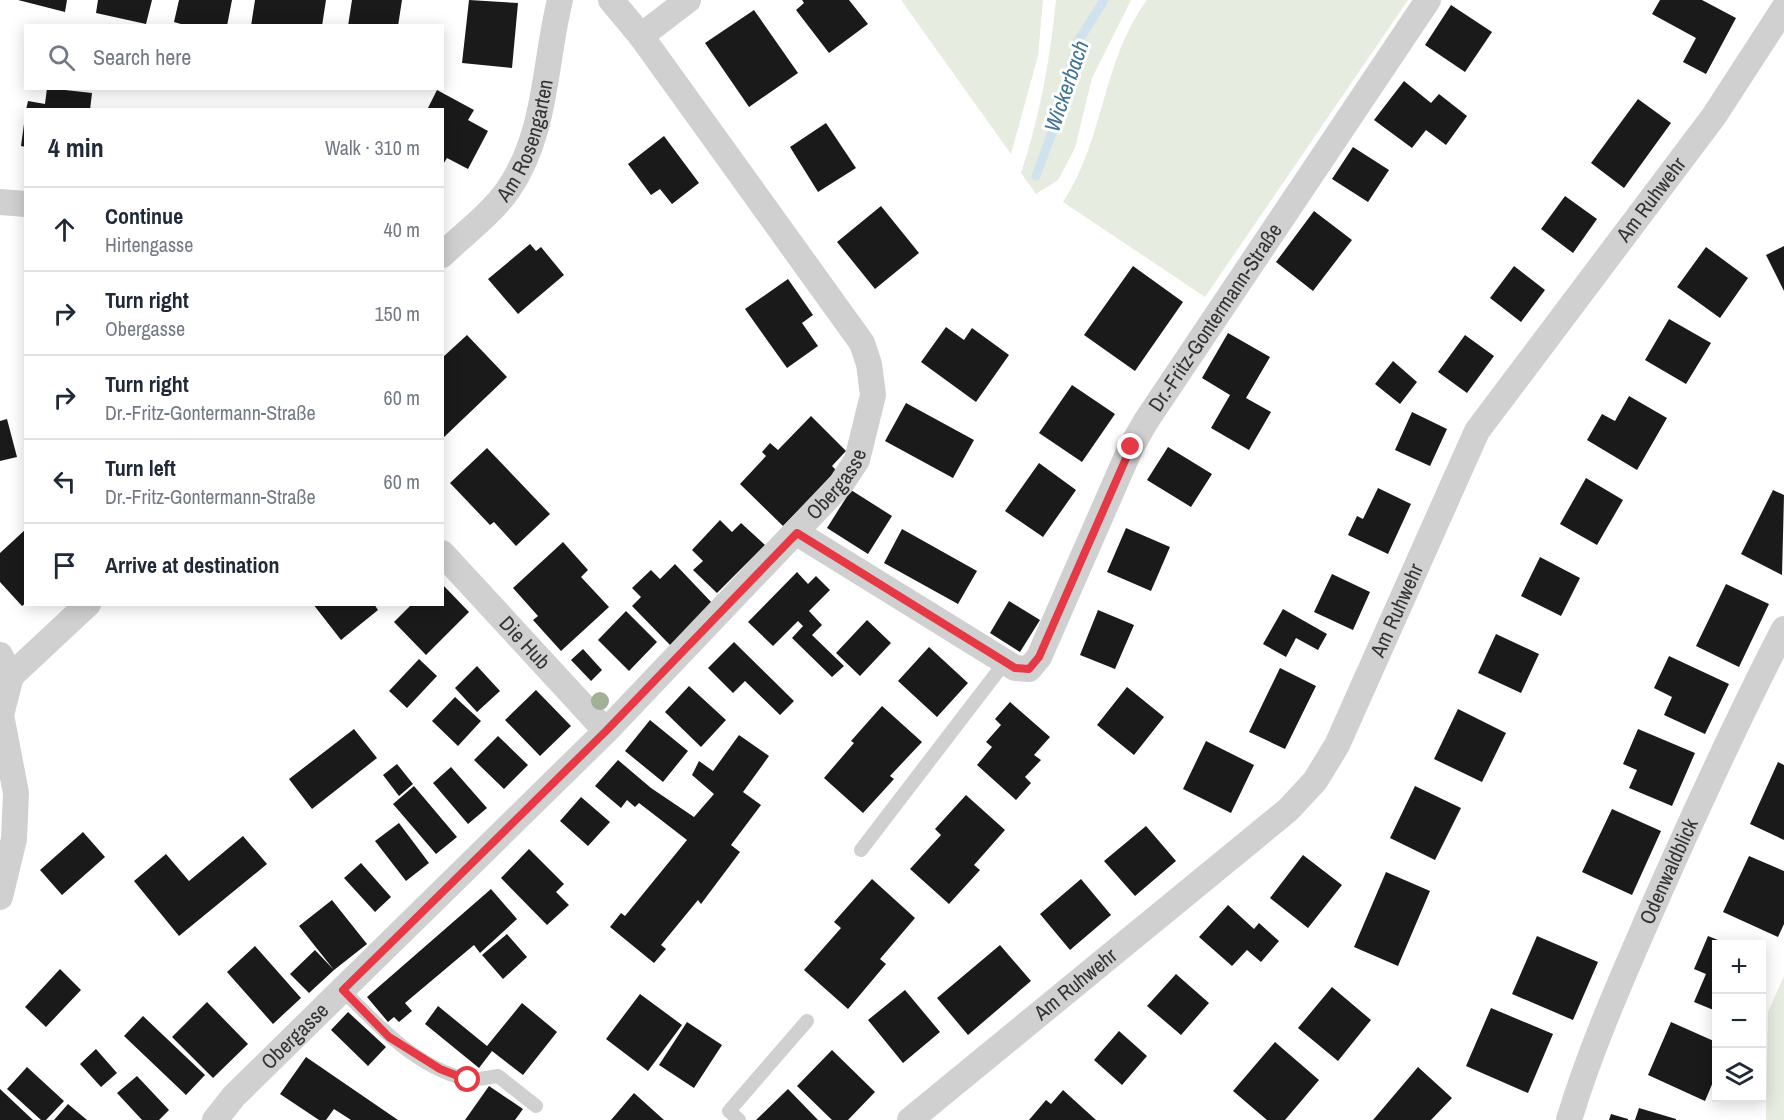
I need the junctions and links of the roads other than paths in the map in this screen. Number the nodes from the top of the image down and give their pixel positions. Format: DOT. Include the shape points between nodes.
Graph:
graph roads {
  1 [pos="560,0"];
  2 [pos="611,0"];
  3 [pos="688,0"];
  4 [pos="1428,0"];
  5 [pos="1770,0"];
  6 [pos="1784,8"];
  7 [pos="641,36"];
  8 [pos="0,202"];
  9 [pos="24,204"];
  10 [pos="444,253"];
  11 [pos="797,533"];
  12 [pos="444,555"];
  13 [pos="85,606"];
  14 [pos="1784,628"];
  15 [pos="1005,662"];
  16 [pos="5,666"];
  17 [pos="606,731"];
  18 [pos="861,850"];
  19 [pos="0,897"];
  20 [pos="343,990"];
  21 [pos="807,1021"];
  22 [pos="536,1106"];
  23 [pos="215,1120"];
  24 [pos="739,1120"];
  25 [pos="910,1120"];
  26 [pos="1569,1120"];
  1 -- 10 [label="street, Am Rosengarten" via="540,118 527,159 507,192"];
  2 -- 7 [label="street, Obergasse"];
  3 -- 7 [label="street"];
  4 -- 15 [label="street, Dr.-Fritz-Gontermann-Straße" via="1146,420 1039,657 1029,669"];
  5 -- 6 [label="street"];
  6 -- 25 [label="street, Am Ruhwehr" via="1714,116 1477,430 1337,745 1315,780 1288,810 1226,864"];
  7 -- 11 [label="street, Obergasse" via="862,343 869,364 873,395 857,460"];
  8 -- 9 [label="street"];
  11 -- 15 [label="street, Dr.-Fritz-Gontermann-Straße"];
  11 -- 17 [label="street, Obergasse"];
  12 -- 17 [label="street, Die Hub"];
  13 -- 16 [label="street"];
  14 -- 26 [label="street, Odenwaldblick" via="1695,811 1624,972 1582,1076"];
  15 -- 18 [label="lane"];
  16 -- 19 [label="street" via="1,715 16,793 14,839"];
  17 -- 20 [label="street, Obergasse"];
  20 -- 22 [label="lane" via="389,1037 440,1069 468,1080 498,1076"];
  20 -- 23 [label="street, Obergasse" via="234,1096"];
  21 -- 24 [label="lane" via="729,1111"];
}
